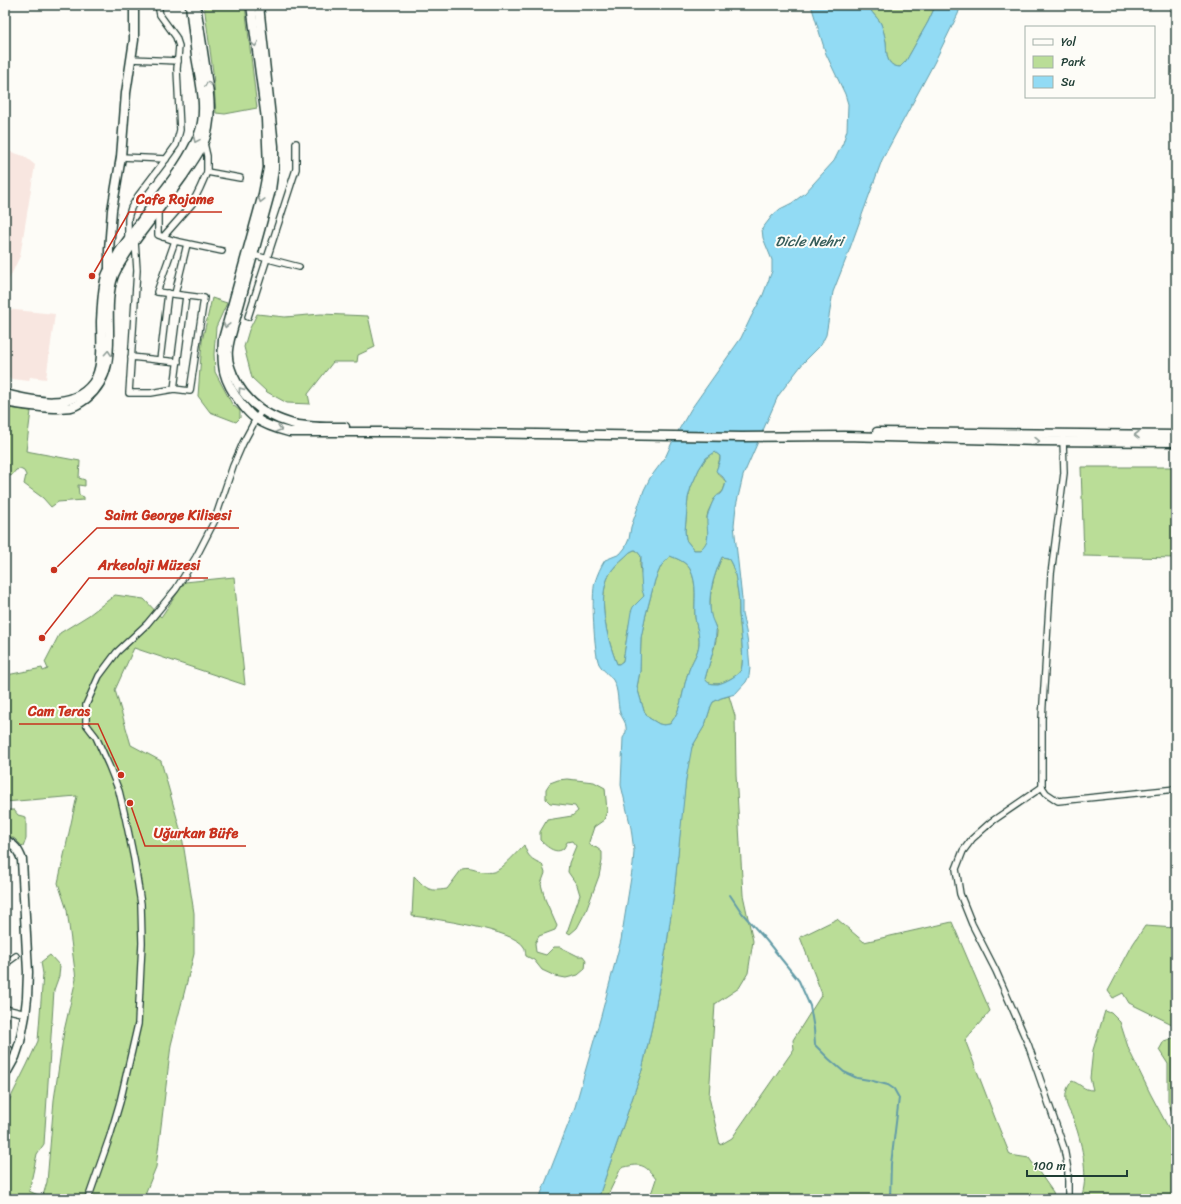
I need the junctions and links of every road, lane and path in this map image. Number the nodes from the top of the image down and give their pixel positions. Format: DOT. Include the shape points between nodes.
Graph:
graph roads {
  1 [pos="134,5"];
  2 [pos="158,5"];
  3 [pos="190,5"];
  4 [pos="196,5"];
  5 [pos="251,5"];
  6 [pos="259,5"];
  7 [pos="131,59"];
  8 [pos="178,61"];
  9 [pos="204,143"];
  10 [pos="296,143"];
  11 [pos="121,157"];
  12 [pos="166,159"];
  13 [pos="207,172"];
  14 [pos="240,178"];
  15 [pos="158,209"];
  16 [pos="163,237"];
  17 [pos="132,240"];
  18 [pos="175,241"];
  19 [pos="187,244"];
  20 [pos="222,251"];
  21 [pos="253,255"];
  22 [pos="267,258"];
  23 [pos="299,267"];
  24 [pos="110,269"];
  25 [pos="168,294"];
  26 [pos="175,294"];
  27 [pos="186,296"];
  28 [pos="248,318"];
  29 [pos="131,357"];
  30 [pos="160,360"];
  31 [pos="178,362"];
  32 [pos="174,389"];
  33 [pos="5,394"];
  34 [pos="5,402"];
  35 [pos="262,410"];
  36 [pos="256,418"];
  37 [pos="394,430"];
  38 [pos="1176,435"];
  39 [pos="1063,438"];
  40 [pos="1176,442"];
  41 [pos="1042,787"];
  42 [pos="1176,790"];
  43 [pos="5,840"];
  44 [pos="16,956"];
  45 [pos="5,964"];
  46 [pos="6,1009"];
  47 [pos="22,1013"];
  48 [pos="5,1021"];
  49 [pos="9,1049"];
  50 [pos="5,1058"];
  51 [pos="5,1075"];
  52 [pos="88,1199"];
  53 [pos="1068,1199"];
  1 -- 7 [label="main road"];
  2 -- 8 [label="street" via="160,15 176,37 179,46"];
  3 -- 17 [label="main road, one-way" via="203,118 192,150"];
  9 -- 4 [label="main road, one-way" via="208,129 210,98"];
  5 -- 36 [label="main road, one-way" via="266,119 268,168 222,339 222,355 223,372 231,390 246,410"];
  6 -- 21 [label="main road" via="273,133 274,168 271,190"];
  7 -- 8 [label="street"];
  7 -- 11 [label="main road"];
  8 -- 12 [label="street" via="180,130 176,145"];
  9 -- 13 [label="street"];
  9 -- 15 [label="main road" via="194,161"];
  10 -- 22 [label="street" via="296,169"];
  11 -- 12 [label="street"];
  11 -- 24 [label="main road" via="108,250"];
  12 -- 17 [label="street" via="131,208 128,218"];
  13 -- 14 [label="street"];
  13 -- 16 [label="street" via="192,204"];
  15 -- 16 [label="street" via="158,235"];
  15 -- 17 [label="main road"];
  16 -- 18 [label="street"];
  17 -- 24 [label="main road"];
  17 -- 29 [label="street" via="137,270"];
  34 -- 17 [label="main road, one-way" via="35,407 71,407 86,399 96,389 103,379 107,366 111,285"];
  18 -- 19 [label="street"];
  18 -- 25 [label="street" via="157,292"];
  19 -- 20 [label="street"];
  19 -- 26 [label="street"];
  21 -- 22 [label="street"];
  35 -- 21 [label="main road, one-way" via="253,404 239,387 231,371 228,357 230,339"];
  22 -- 23 [label="street"];
  22 -- 28 [label="street"];
  24 -- 33 [label="main road" via="103,290 99,371 93,383 82,394 58,402"];
  25 -- 26 [label="street"];
  25 -- 30 [label="street"];
  26 -- 27 [label="street"];
  27 -- 31 [label="street"];
  27 -- 32 [label="street" via="204,298 190,391"];
  29 -- 30 [label="street"];
  29 -- 32 [label="street" via="129,393"];
  30 -- 31 [label="street"];
  31 -- 32 [label="street"];
  35 -- 36 [label="street"];
  35 -- 37 [label="main road" via="291,424"];
  36 -- 37 [label="main road, one-way" via="273,428 289,432"];
  36 -- 52 [label="street" via="233,466 214,522 196,557 176,589 152,618 112,658 99,676 86,705 86,724 96,737 109,766 125,816 141,904 142,943 138,1024 120,1102"];
  37 -- 39 [label="main road"];
  38 -- 39 [label="main road, one-way"];
  39 -- 40 [label="main road"];
  39 -- 41 [label="street" via="1064,473 1051,574 1042,719"];
  41 -- 42 [label="street" via="1046,794 1058,801"];
  41 -- 53 [label="street" via="991,822 972,839 963,851 956,869 960,894 1028,1044 1064,1148 1068,1170"];
  43 -- 51 [label="main road" via="14,845 22,860 28,972 24,1027 15,1057"];
  44 -- 45 [label="street"];
  46 -- 47 [label="street"];
  46 -- 48 [label="street"];
  49 -- 50 [label="street"];
}
